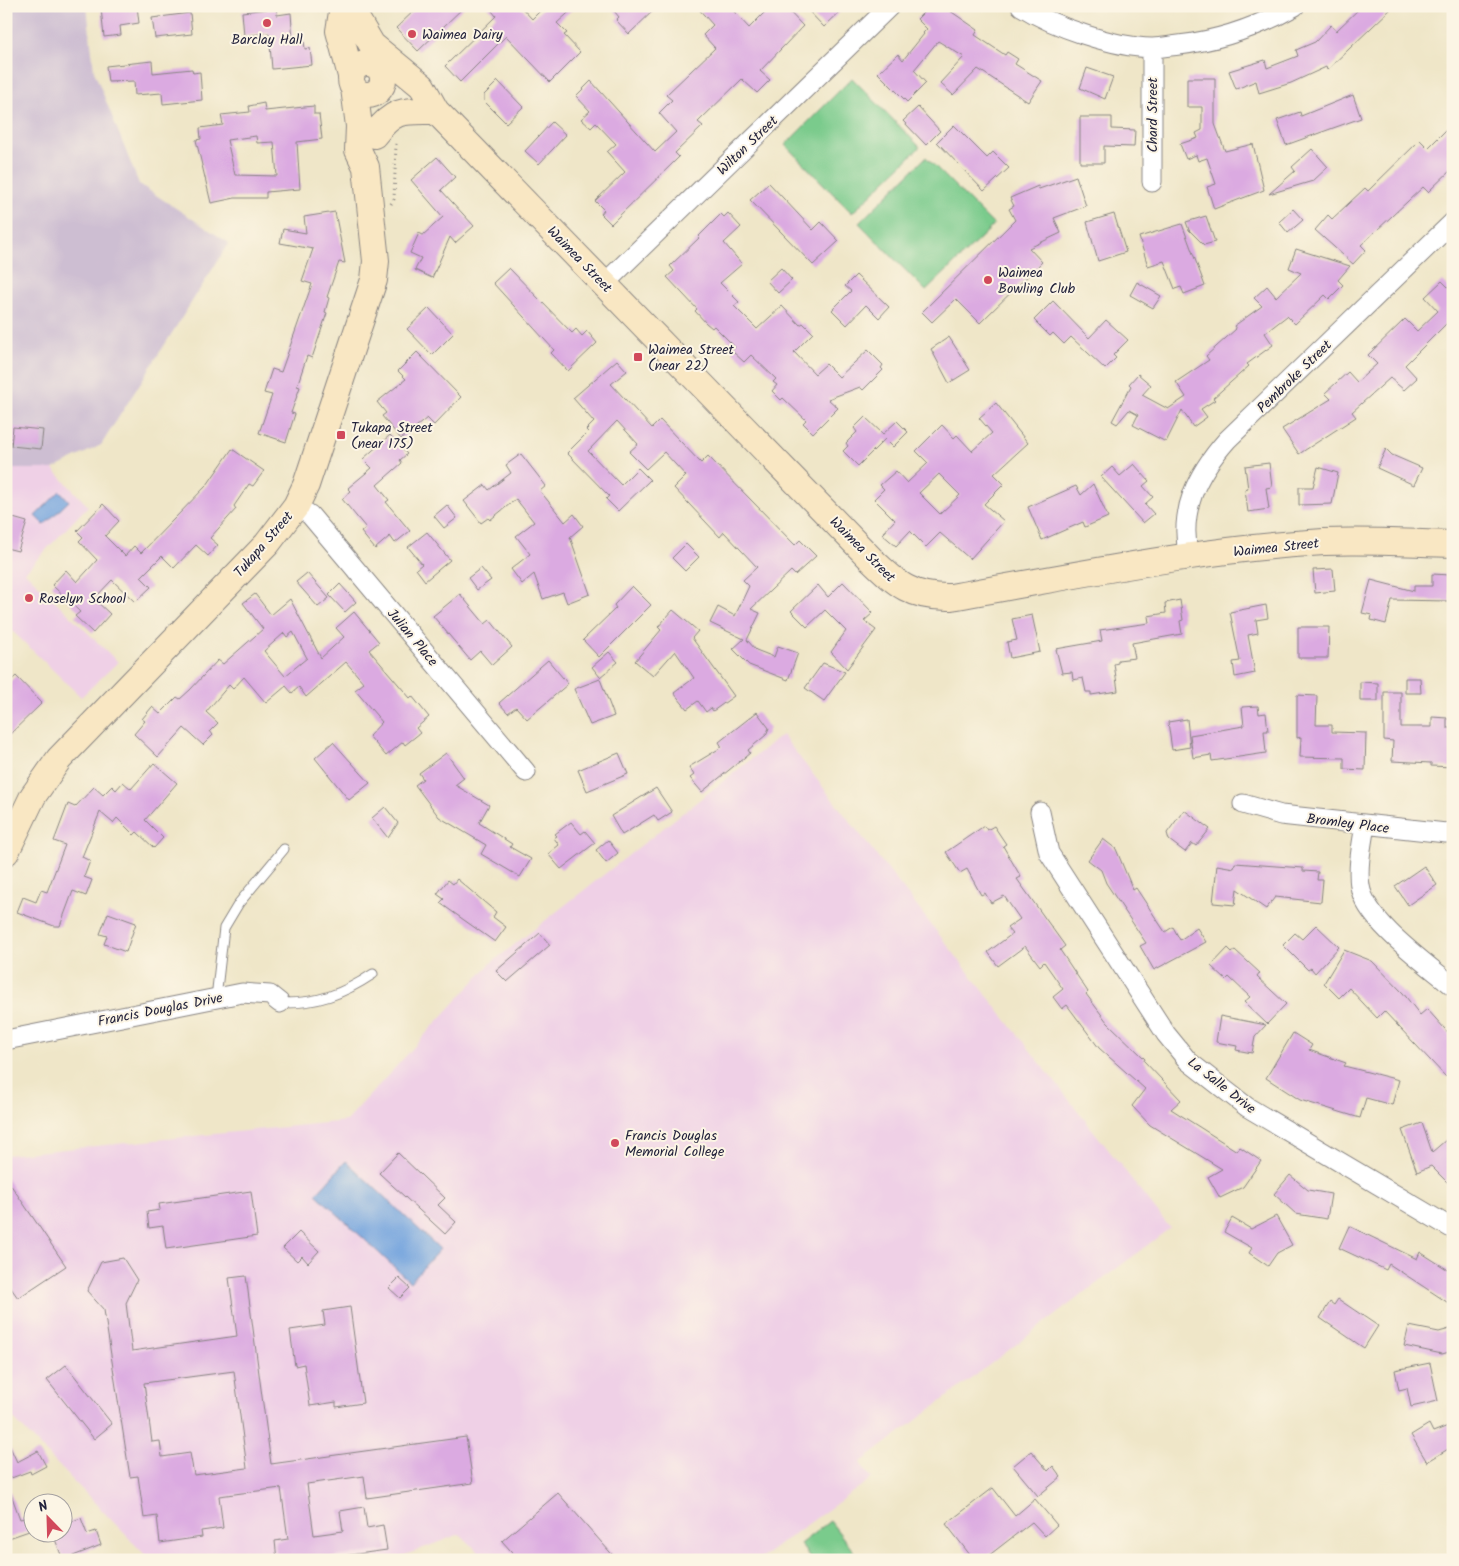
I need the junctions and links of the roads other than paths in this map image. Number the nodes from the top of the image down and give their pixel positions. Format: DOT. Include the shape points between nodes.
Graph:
graph roads {
  1 [pos="343,6"];
  2 [pos="349,6"];
  3 [pos="890,6"];
  4 [pos="1021,6"];
  5 [pos="1295,6"];
  6 [pos="1152,48"];
  7 [pos="373,74"];
  8 [pos="436,111"];
  9 [pos="385,137"];
  10 [pos="366,167"];
  11 [pos="1152,182"];
  12 [pos="1450,231"];
  13 [pos="604,284"];
  14 [pos="296,506"];
  15 [pos="1453,544"];
  16 [pos="1189,557"];
  17 [pos="526,772"];
  18 [pos="1244,804"];
  19 [pos="1040,812"];
  20 [pos="1365,825"];
  21 [pos="1453,831"];
  22 [pos="284,849"];
  23 [pos="6,852"];
  24 [pos="373,974"];
  25 [pos="1453,986"];
  26 [pos="216,998"];
  27 [pos="280,1003"];
  28 [pos="6,1026"];
  29 [pos="37,1033"];
  30 [pos="6,1040"];
  31 [pos="1453,1228"];
  1 -- 7 [label="main road, Tukapa Street" via="339,31"];
  2 -- 7 [label="main road" via="366,37"];
  3 -- 13 [label="street, Wilton Street"];
  4 -- 6 [label="street" via="1061,27"];
  5 -- 6 [label="street" via="1246,30 1216,40"];
  6 -- 11 [label="street, Chard Street"];
  7 -- 8 [label="main road, Waimea Street"];
  7 -- 9 [label="main road, Tukapa Street"];
  7 -- 10 [label="main road, Tukapa Street" via="359,126 358,150"];
  8 -- 9 [label="main road" via="395,114 386,120"];
  8 -- 13 [label="main road, Waimea Street"];
  9 -- 10 [label="main road, Tukapa Street"];
  10 -- 14 [label="main road, Tukapa Street" via="376,261 374,280 311,473"];
  12 -- 16 [label="street, Pembroke Street" via="1209,460 1191,496 1187,537"];
  13 -- 16 [label="main road, Waimea Street" via="903,588 917,594 951,597"];
  14 -- 17 [label="street, Julian Place" via="310,514"];
  14 -- 23 [label="main road, Tukapa Street" via="267,544 59,760 33,796"];
  15 -- 16 [label="main road, Waimea Street" via="1326,542"];
  18 -- 20 [label="street, Bromley Place" via="1281,815"];
  19 -- 31 [label="street, La Salle Drive" via="1050,853 1166,1034 1188,1061 1247,1107"];
  20 -- 21 [label="street, Bromley Place" via="1446,834"];
  20 -- 25 [label="street" via="1359,878 1367,902 1397,940"];
  22 -- 26 [label="lane" via="239,903 224,928"];
  24 -- 27 [label="lane" via="323,1000 307,1004"];
  26 -- 27 [label="street, Francis Douglas Drive" via="263,993"];
  26 -- 29 [label="street, Francis Douglas Drive"];
  28 -- 29 [label="street, Francis Douglas Drive"];
  29 -- 30 [label="street, Francis Douglas Drive"];
}
